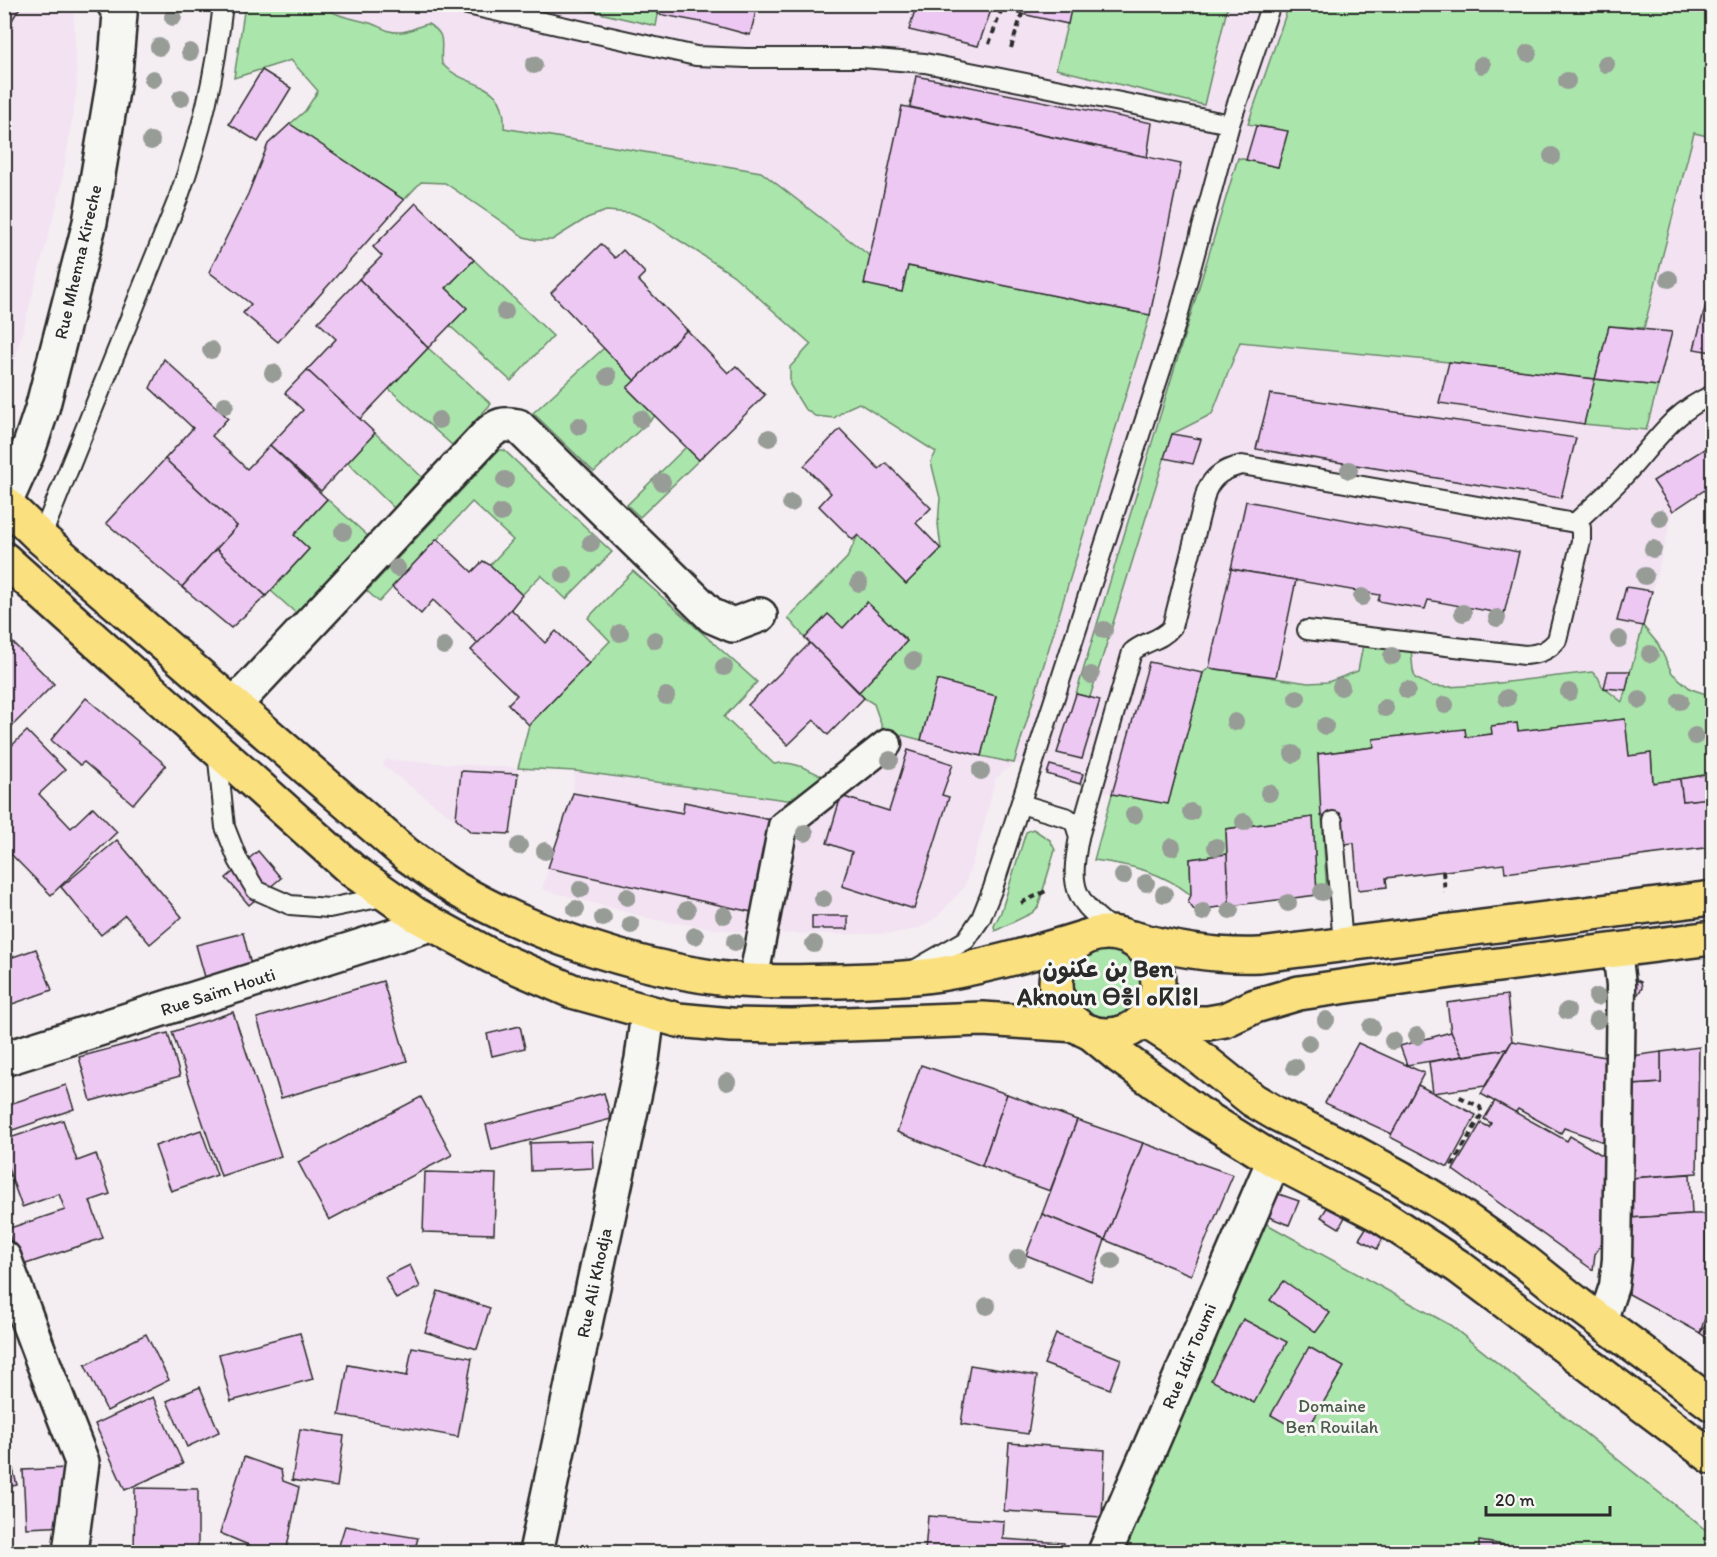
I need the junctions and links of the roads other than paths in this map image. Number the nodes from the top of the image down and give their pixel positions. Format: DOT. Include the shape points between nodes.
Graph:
graph roads {
  1 [pos="223,4"];
  2 [pos="463,4"];
  3 [pos="1271,4"];
  4 [pos="118,8"];
  5 [pos="1230,124"];
  6 [pos="1713,395"];
  7 [pos="5,502"];
  8 [pos="1575,523"];
  9 [pos="41,538"];
  10 [pos="4,559"];
  11 [pos="760,615"];
  12 [pos="1307,630"];
  13 [pos="235,704"];
  14 [pos="887,744"];
  15 [pos="216,750"];
  16 [pos="1021,804"];
  17 [pos="1333,822"];
  18 [pos="1079,837"];
  19 [pos="388,896"];
  20 [pos="1713,898"];
  21 [pos="431,924"];
  22 [pos="1111,936"];
  23 [pos="1713,938"];
  24 [pos="1343,945"];
  25 [pos="1617,949"];
  26 [pos="897,979"];
  27 [pos="753,981"];
  28 [pos="1255,1006"];
  29 [pos="648,1013"];
  30 [pos="1145,1019"];
  31 [pos="1084,1029"];
  32 [pos="4,1059"];
  33 [pos="1226,1079"];
  34 [pos="1274,1160"];
  35 [pos="4,1258"];
  36 [pos="1602,1322"];
  37 [pos="1713,1404"];
  38 [pos="1713,1457"];
  39 [pos="70,1552"];
  40 [pos="536,1552"];
  41 [pos="1105,1552"];
  1 -- 9 [label="lane" via="214,74 196,149"];
  2 -- 5 [label="lane" via="696,56 862,58 925,63"];
  3 -- 5 [label="lane"];
  4 -- 7 [label="street, Rue Mhenna Kireche" via="115,73 90,222 42,409"];
  5 -- 16 [label="lane" via="1176,324"];
  6 -- 8 [label="lane" via="1675,418 1625,475"];
  7 -- 9 [label="main road"];
  8 -- 12 [label="lane" via="1581,528 1581,542 1557,640 1540,654"];
  8 -- 18 [label="lane" via="1242,465 1219,473 1206,492 1172,627 1165,636 1132,652"];
  9 -- 13 [label="main road"];
  10 -- 15 [label="main road"];
  11 -- 13 [label="street" via="733,625 712,616 518,426 508,424 495,427 487,435"];
  13 -- 27 [label="main road" via="407,855 455,888 507,915 607,953 674,970"];
  14 -- 27 [label="street" via="783,826"];
  15 -- 19 [label="main road" via="352,870"];
  15 -- 19 [label="lane" via="225,827 256,890 290,905 329,908"];
  16 -- 18 [label="lane" via="1068,818 1075,824"];
  16 -- 26 [label="lane" via="976,926 966,940"];
  17 -- 24 [label="lane"];
  18 -- 22 [label="lane" via="1074,881 1083,903"];
  19 -- 21 [label="main road"];
  20 -- 24 [label="main road"];
  21 -- 29 [label="main road" via="491,956 572,991"];
  21 -- 32 [label="street, Rue Saïm Houti"];
  22 -- 24 [label="main road" via="1230,956"];
  22 -- 26 [label="main road" via="997,963"];
  22 -- 30 [label="main road" via="1149,955 1154,962 1158,992"];
  22 -- 31 [label="main road" via="1072,945 1057,973 1059,1002 1066,1015"];
  23 -- 25 [label="main road"];
  25 -- 28 [label="main road" via="1299,993"];
  25 -- 36 [label="street" via="1621,985 1617,1259 1614,1286"];
  26 -- 27 [label="main road"];
  28 -- 30 [label="main road" via="1208,1023"];
  28 -- 33 [label="main road" via="1234,1026 1228,1038 1223,1065"];
  29 -- 31 [label="main road" via="731,1025 1012,1020"];
  29 -- 40 [label="street, Rue Ali Khodja" via="642,1059"];
  30 -- 31 [label="main road" via="1119,1034"];
  30 -- 33 [label="main road"];
  31 -- 34 [label="main road" via="1169,1094"];
  33 -- 36 [label="main road" via="1275,1113 1401,1178 1451,1209"];
  34 -- 38 [label="main road" via="1378,1214 1459,1267"];
  34 -- 41 [label="street, Rue Idir Toumi"];
  35 -- 39 [label="street" via="82,1462"];
  36 -- 37 [label="main road"];
}
